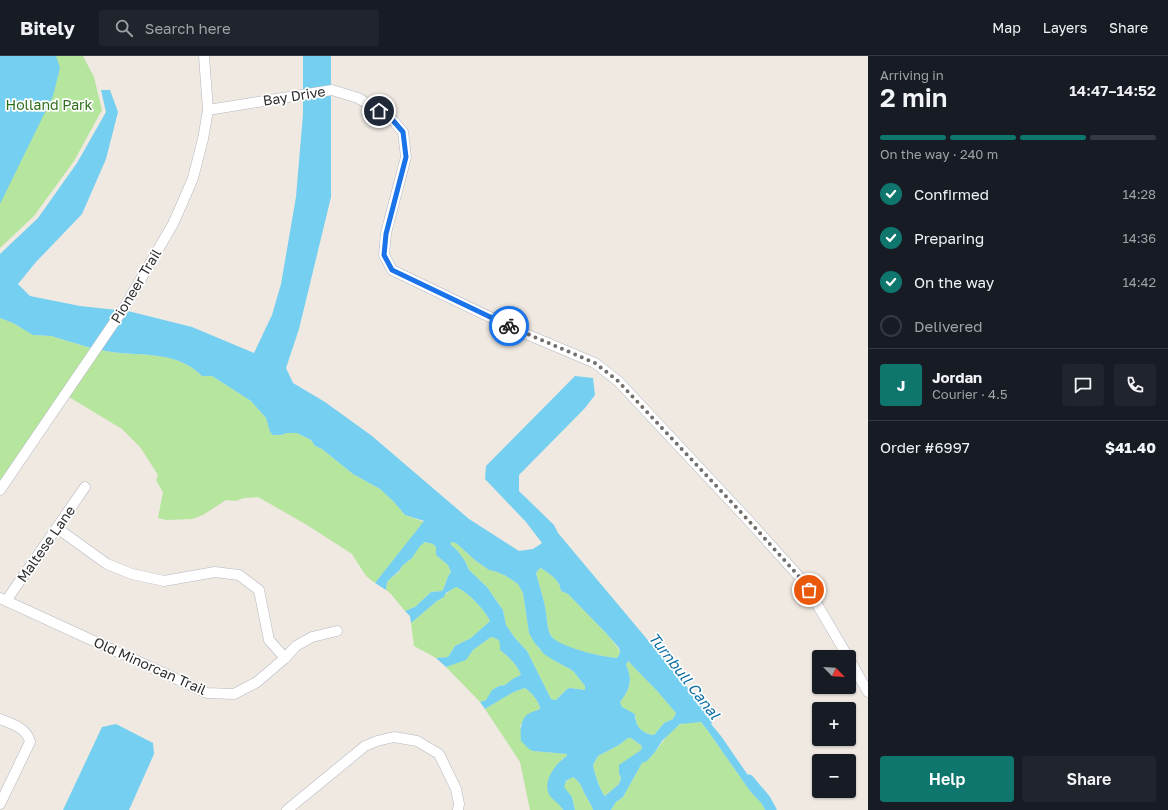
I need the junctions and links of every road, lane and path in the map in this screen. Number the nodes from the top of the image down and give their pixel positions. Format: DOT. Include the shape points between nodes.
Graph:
graph roads {
  1 [pos="204,56"];
  2 [pos="208,110"];
  3 [pos="85,487"];
  4 [pos="0,490"];
  5 [pos="57,528"];
  6 [pos="3,599"];
  7 [pos="337,631"];
  8 [pos="843,650"];
  9 [pos="285,658"];
  10 [pos="856,672"];
  11 [pos="868,692"];
  12 [pos="0,719"];
  13 [pos="0,804"];
  14 [pos="287,810"];
  15 [pos="458,810"];
  1 -- 2 [label="street, Pioneer Trail"];
  2 -- 4 [label="street, Pioneer Trail" via="193,178 173,224 124,308"];
  2 -- 8 [label="street, Bay Drive" via="332,90 358,98 390,117 403,132 406,157 386,234 384,255 392,270 519,331 595,363 618,381 804,582"];
  3 -- 5 [label="street, Maltese Lane"];
  5 -- 6 [label="street, Maltese Lane"];
  5 -- 9 [label="street" via="107,564 132,574 164,580 215,572 239,576 259,590 269,640"];
  6 -- 9 [label="street, Old Minorcan Trail" via="207,693 234,694 257,682"];
  7 -- 9 [label="street, Old Minorcan Trail" via="312,637 296,646"];
  10 -- 11 [label="street, Bay Drive"];
  12 -- 13 [label="street" via="22,729 30,742"];
  14 -- 15 [label="street" via="365,746 377,740 394,737 417,740 439,754 456,789"];
}
